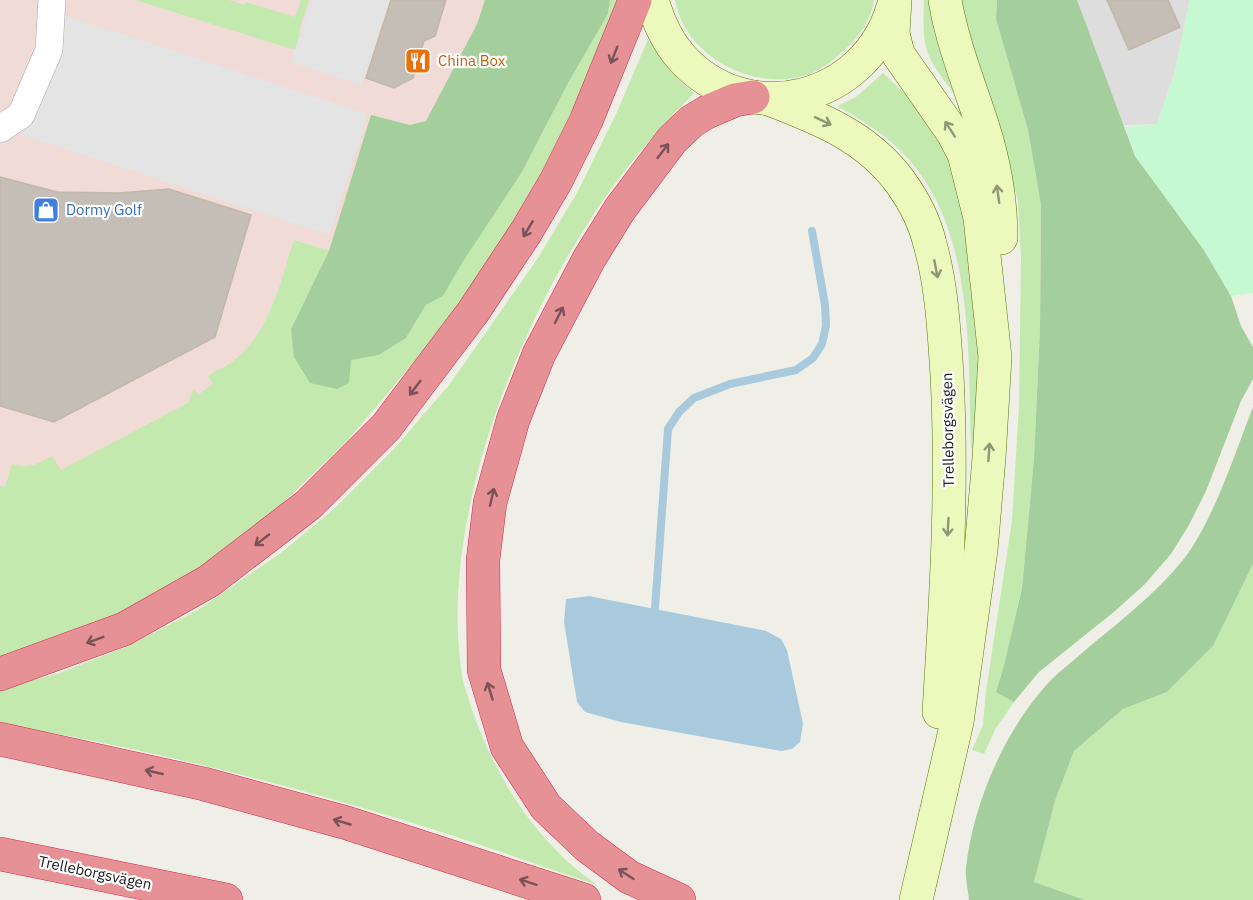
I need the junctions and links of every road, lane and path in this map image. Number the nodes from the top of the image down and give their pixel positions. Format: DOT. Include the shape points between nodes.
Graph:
graph roads {
  1 [pos="52,0"];
  2 [pos="635,0"];
  3 [pos="652,0"];
  4 [pos="895,0"];
  5 [pos="945,0"];
  6 [pos="761,98"];
  7 [pos="0,129"];
  8 [pos="995,357"];
  9 [pos="0,674"];
  10 [pos="0,739"];
  11 [pos="928,844"];
  12 [pos="0,854"];
  13 [pos="226,900"];
  14 [pos="584,900"];
  15 [pos="679,900"];
  16 [pos="916,900"];
  1 -- 7 [label="street" via="49,50 21,115"];
  2 -- 9 [label="highway, one-way" via="586,121 556,181 473,312 386,427 308,505 208,581 124,629"];
  3 -- 6 [label="street, Trelleborgsvägen" via="667,39 695,71 732,92"];
  4 -- 6 [label="street" via="882,35 843,78 807,94"];
  8 -- 4 [label="street, Trelleborgsvägen, one-way" via="980,218 964,154 898,54 893,33"];
  8 -- 5 [label="street, one-way" via="1002,273 998,195 993,161"];
  6 -- 11 [label="street, Trelleborgsvägen, one-way" via="838,128 884,163 917,210 937,272 948,404 949,510"];
  15 -- 6 [label="highway, one-way" via="630,877 587,846 546,807 507,747 484,670 483,560 490,503 513,420 539,354 589,259 672,140 692,121 735,100"];
  11 -- 8 [label="street, Trelleborgsvägen, one-way" via="957,722 981,550"];
  14 -- 10 [label="highway, one-way" via="347,824 204,784"];
  11 -- 16 [label="street, Trelleborgsvägen"];
  12 -- 13 [label="highway, Trelleborgsvägen"];
}
